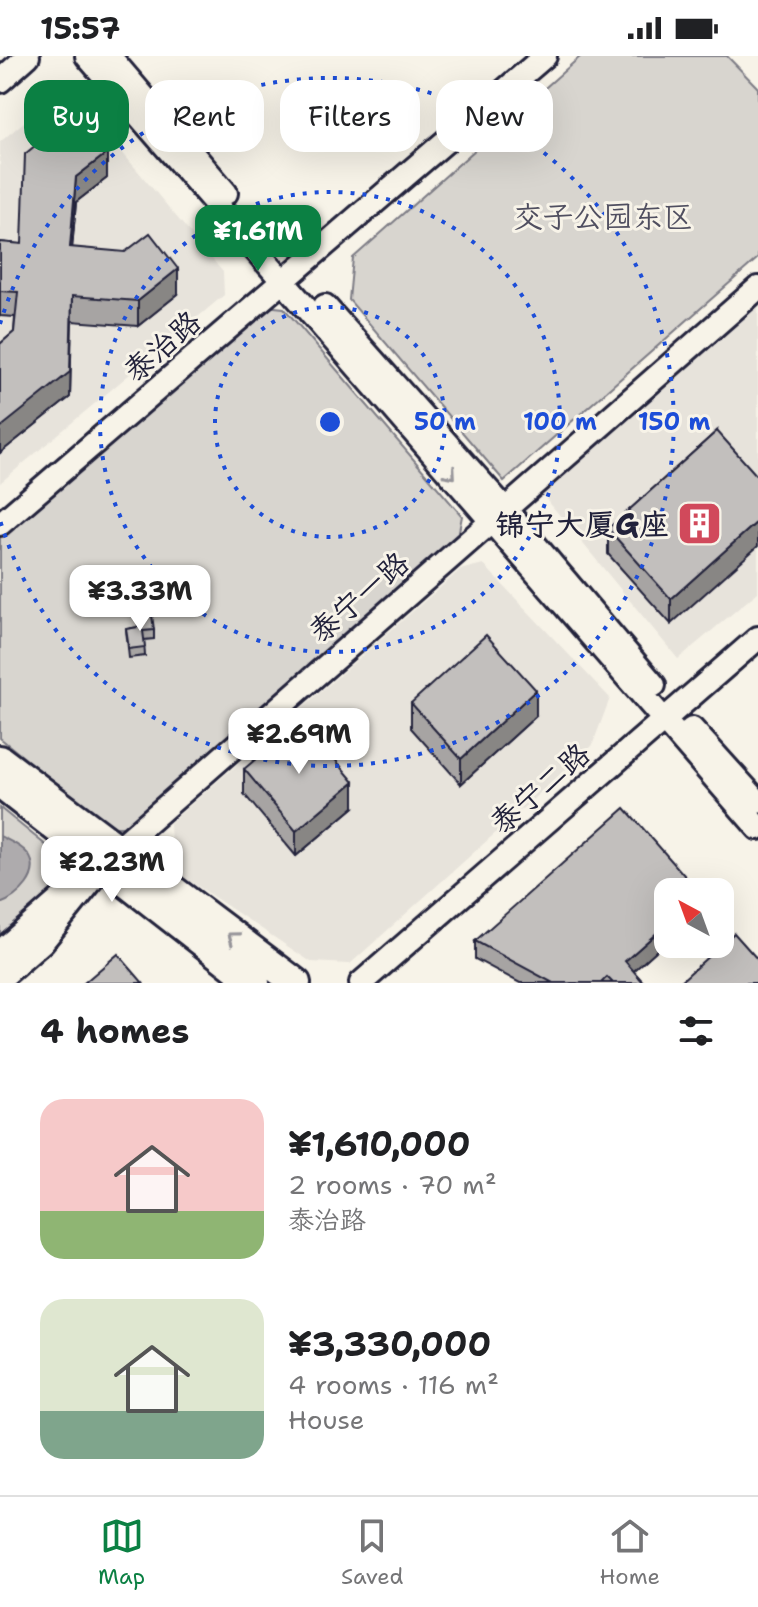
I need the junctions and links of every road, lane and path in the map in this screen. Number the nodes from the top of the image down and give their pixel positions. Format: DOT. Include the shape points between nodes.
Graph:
graph roads {
  1 [pos="28,56"];
  2 [pos="87,56"];
  3 [pos="109,56"];
  4 [pos="545,56"];
  5 [pos="0,81"];
  6 [pos="289,277"];
  7 [pos="758,288"];
  8 [pos="498,515"];
  9 [pos="0,524"];
  10 [pos="758,638"];
  11 [pos="670,715"];
  12 [pos="0,760"];
  13 [pos="0,784"];
  14 [pos="758,802"];
  15 [pos="758,828"];
  16 [pos="110,856"];
  17 [pos="0,952"];
  18 [pos="0,975"];
  19 [pos="255,983"];
  20 [pos="296,983"];
  21 [pos="361,983"];
  1 -- 5 [label="street"];
  2 -- 6 [label="street"];
  3 -- 6 [label="street"];
  4 -- 6 [label="street, 泰治路"];
  6 -- 8 [label="street"];
  6 -- 9 [label="street, 泰治路"];
  7 -- 8 [label="street, 泰宁一路"];
  8 -- 11 [label="street"];
  8 -- 16 [label="street, 泰宁一路"];
  10 -- 11 [label="street, 泰宁二路"];
  11 -- 14 [label="street"];
  11 -- 15 [label="street"];
  11 -- 21 [label="street, 泰宁二路"];
  12 -- 16 [label="main road"];
  13 -- 16 [label="main road"];
  16 -- 17 [label="street, 泰宁一路"];
  16 -- 18 [label="main road" via="40,940"];
  16 -- 19 [label="main road"];
  20 -- 16 [label="main road, one-way"];
}
